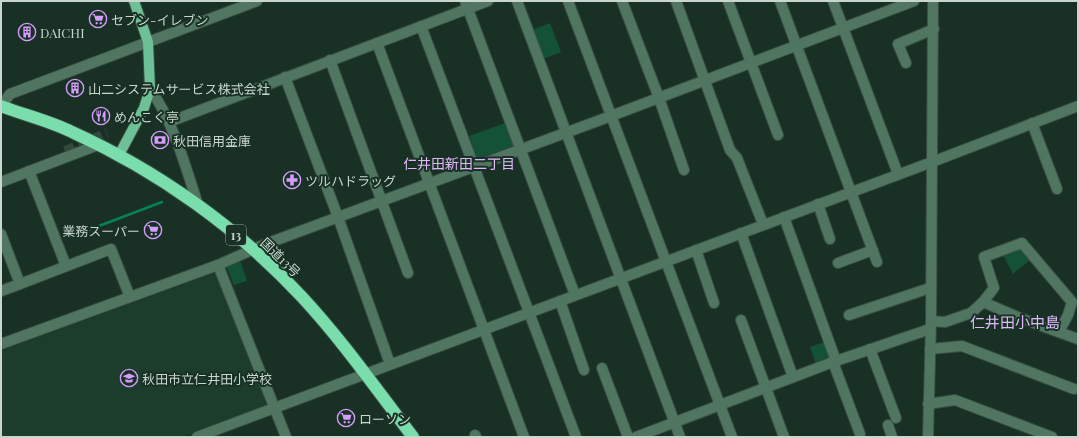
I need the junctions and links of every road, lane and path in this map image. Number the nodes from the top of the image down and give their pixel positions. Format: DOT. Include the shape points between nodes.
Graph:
graph roads {
  1 [pos="134,1"];
  2 [pos="257,1"];
  3 [pos="488,1"];
  4 [pos="517,1"];
  5 [pos="568,1"];
  6 [pos="622,1"];
  7 [pos="676,1"];
  8 [pos="728,1"];
  9 [pos="780,1"];
  10 [pos="833,1"];
  11 [pos="882,1"];
  12 [pos="914,1"];
  13 [pos="933,1"];
  14 [pos="467,5"];
  15 [pos="886,11"];
  16 [pos="421,26"];
  17 [pos="843,28"];
  18 [pos="934,29"];
  19 [pos="148,42"];
  20 [pos="377,43"];
  21 [pos="797,46"];
  22 [pos="330,60"];
  23 [pos="751,63"];
  24 [pos="906,63"];
  25 [pos="285,77"];
  26 [pos="706,80"];
  27 [pos="150,89"];
  28 [pos="659,98"];
  29 [pos="1,106"];
  30 [pos="1078,106"];
  31 [pos="611,116"];
  32 [pos="169,122"];
  33 [pos="1032,123"];
  34 [pos="567,132"];
  35 [pos="778,135"];
  36 [pos="98,145"];
  37 [pos="520,150"];
  38 [pos="118,155"];
  39 [pos="932,162"];
  40 [pos="474,166"];
  41 [pos="684,170"];
  42 [pos="29,172"];
  43 [pos="898,174"];
  44 [pos="1,182"];
  45 [pos="429,183"];
  46 [pos="1057,189"];
  47 [pos="851,191"];
  48 [pos="382,201"];
  49 [pos="818,204"];
  50 [pos="198,205"];
  51 [pos="784,216"];
  52 [pos="338,217"];
  53 [pos="763,224"];
  54 [pos="741,233"];
  55 [pos="1,234"];
  56 [pos="830,238"];
  57 [pos="253,249"];
  58 [pos="696,250"];
  59 [pos="873,250"];
  60 [pos="666,261"];
  61 [pos="877,262"];
  62 [pos="838,263"];
  63 [pos="218,265"];
  64 [pos="66,266"];
  65 [pos="408,274"];
  66 [pos="620,278"];
  67 [pos="20,284"];
  68 [pos="930,288"];
  69 [pos="1,291"];
  70 [pos="575,295"];
  71 [pos="130,297"];
  72 [pos="560,301"];
  73 [pos="983,302"];
  74 [pos="714,303"];
  75 [pos="529,312"];
  76 [pos="849,315"];
  77 [pos="741,320"];
  78 [pos="930,325"];
  79 [pos="484,329"];
  80 [pos="1059,332"];
  81 [pos="1078,339"];
  82 [pos="1,344"];
  83 [pos="870,349"];
  84 [pos="930,349"];
  85 [pos="835,361"];
  86 [pos="390,364"];
  87 [pos="602,368"];
  88 [pos="584,370"];
  89 [pos="365,374"];
  90 [pos="793,377"];
  91 [pos="765,388"];
  92 [pos="1074,389"];
  93 [pos="720,404"];
  94 [pos="928,404"];
  95 [pos="275,408"];
  96 [pos="896,418"];
  97 [pos="675,422"];
  98 [pos="888,425"];
  99 [pos="860,434"];
  100 [pos="197,437"];
  101 [pos="286,437"];
  102 [pos="412,437"];
  103 [pos="524,437"];
  104 [pos="576,437"];
  105 [pos="628,437"];
  106 [pos="636,437"];
  107 [pos="680,437"];
  108 [pos="732,437"];
  109 [pos="784,437"];
  110 [pos="892,437"];
  111 [pos="928,437"];
  112 [pos="1052,437"];
  1 -- 19 [label="main road"];
  2 -- 19 [label="street"];
  3 -- 14 [label="street"];
  4 -- 34 [label="street"];
  5 -- 31 [label="street"];
  6 -- 28 [label="street"];
  7 -- 26 [label="street"];
  8 -- 23 [label="street"];
  9 -- 21 [label="street"];
  10 -- 17 [label="street"];
  11 -- 15 [label="street"];
  12 -- 15 [label="street"];
  13 -- 18 [label="street"];
  14 -- 16 [label="street"];
  14 -- 37 [label="street"];
  15 -- 17 [label="street"];
  16 -- 20 [label="street"];
  16 -- 40 [label="street"];
  17 -- 21 [label="street"];
  17 -- 43 [label="street"];
  18 -- 24 [label="street" via="898,44"];
  18 -- 39 [label="street"];
  19 -- 27 [label="main road"];
  19 -- 29 [label="street" via="10,94"];
  20 -- 22 [label="street"];
  20 -- 45 [label="street"];
  21 -- 23 [label="street"];
  21 -- 47 [label="street"];
  22 -- 25 [label="street"];
  22 -- 48 [label="street"];
  23 -- 26 [label="street"];
  23 -- 35 [label="street"];
  25 -- 32 [label="street"];
  25 -- 52 [label="street"];
  26 -- 28 [label="street"];
  26 -- 53 [label="street" via="730,150 737,158"];
  27 -- 32 [label="street"];
  27 -- 38 [label="main road" via="144,108"];
  28 -- 31 [label="street"];
  28 -- 41 [label="street"];
  29 -- 36 [label="highway, 国道13号 / 13" via="71,131"];
  30 -- 33 [label="street"];
  31 -- 34 [label="street"];
  31 -- 60 [label="street"];
  32 -- 50 [label="street"];
  33 -- 39 [label="street"];
  33 -- 46 [label="street"];
  34 -- 37 [label="street"];
  34 -- 66 [label="street"];
  36 -- 38 [label="highway, 国道13号 / 13"];
  36 -- 42 [label="street"];
  37 -- 40 [label="street"];
  37 -- 70 [label="street"];
  38 -- 50 [label="highway, 国道13号 / 13"];
  39 -- 43 [label="street"];
  39 -- 68 [label="street"];
  40 -- 45 [label="street"];
  40 -- 75 [label="street"];
  42 -- 44 [label="street"];
  42 -- 64 [label="street"];
  43 -- 47 [label="street"];
  45 -- 48 [label="street"];
  45 -- 79 [label="street"];
  47 -- 49 [label="street"];
  47 -- 59 [label="street"];
  48 -- 52 [label="street"];
  48 -- 65 [label="street"];
  49 -- 51 [label="street"];
  49 -- 56 [label="street"];
  50 -- 57 [label="highway, 国道13号 / 13"];
  51 -- 53 [label="street"];
  51 -- 85 [label="street"];
  52 -- 57 [label="street"];
  52 -- 86 [label="street"];
  53 -- 54 [label="street"];
  54 -- 58 [label="street"];
  54 -- 90 [label="street"];
  55 -- 67 [label="street"];
  57 -- 63 [label="street"];
  57 -- 89 [label="highway, 国道13号 / 13" via="302,298"];
  58 -- 60 [label="street"];
  58 -- 74 [label="street"];
  59 -- 61 [label="street"];
  59 -- 62 [label="street"];
  60 -- 66 [label="street"];
  60 -- 93 [label="street"];
  63 -- 71 [label="street"];
  63 -- 95 [label="street"];
  64 -- 67 [label="street"];
  64 -- 71 [label="street" via="111,249"];
  66 -- 70 [label="street"];
  66 -- 97 [label="street"];
  67 -- 69 [label="street"];
  68 -- 76 [label="street"];
  68 -- 78 [label="street"];
  70 -- 72 [label="street"];
  71 -- 82 [label="street"];
  72 -- 75 [label="street"];
  72 -- 88 [label="street"];
  73 -- 78 [label="street" via="971,313"];
  73 -- 80 [label="street"];
  73 -- 80 [label="street" via="994,288 984,257 1022,243 1072,302"];
  75 -- 79 [label="street"];
  75 -- 104 [label="street"];
  77 -- 91 [label="street"];
  78 -- 83 [label="street"];
  78 -- 84 [label="street"];
  79 -- 86 [label="street"];
  79 -- 103 [label="street"];
  80 -- 81 [label="street"];
  83 -- 85 [label="street"];
  83 -- 96 [label="street"];
  84 -- 92 [label="street" via="962,346"];
  84 -- 94 [label="street"];
  85 -- 90 [label="street"];
  85 -- 99 [label="street"];
  86 -- 89 [label="street"];
  87 -- 105 [label="street"];
  89 -- 95 [label="street"];
  89 -- 102 [label="highway, 国道13号 / 13"];
  90 -- 91 [label="street"];
  91 -- 93 [label="street"];
  91 -- 109 [label="street"];
  93 -- 97 [label="street"];
  93 -- 108 [label="street"];
  94 -- 111 [label="street"];
  94 -- 112 [label="street" via="955,400"];
  95 -- 100 [label="street"];
  95 -- 101 [label="street"];
  97 -- 106 [label="street"];
  97 -- 107 [label="street"];
  98 -- 110 [label="street"];
}
